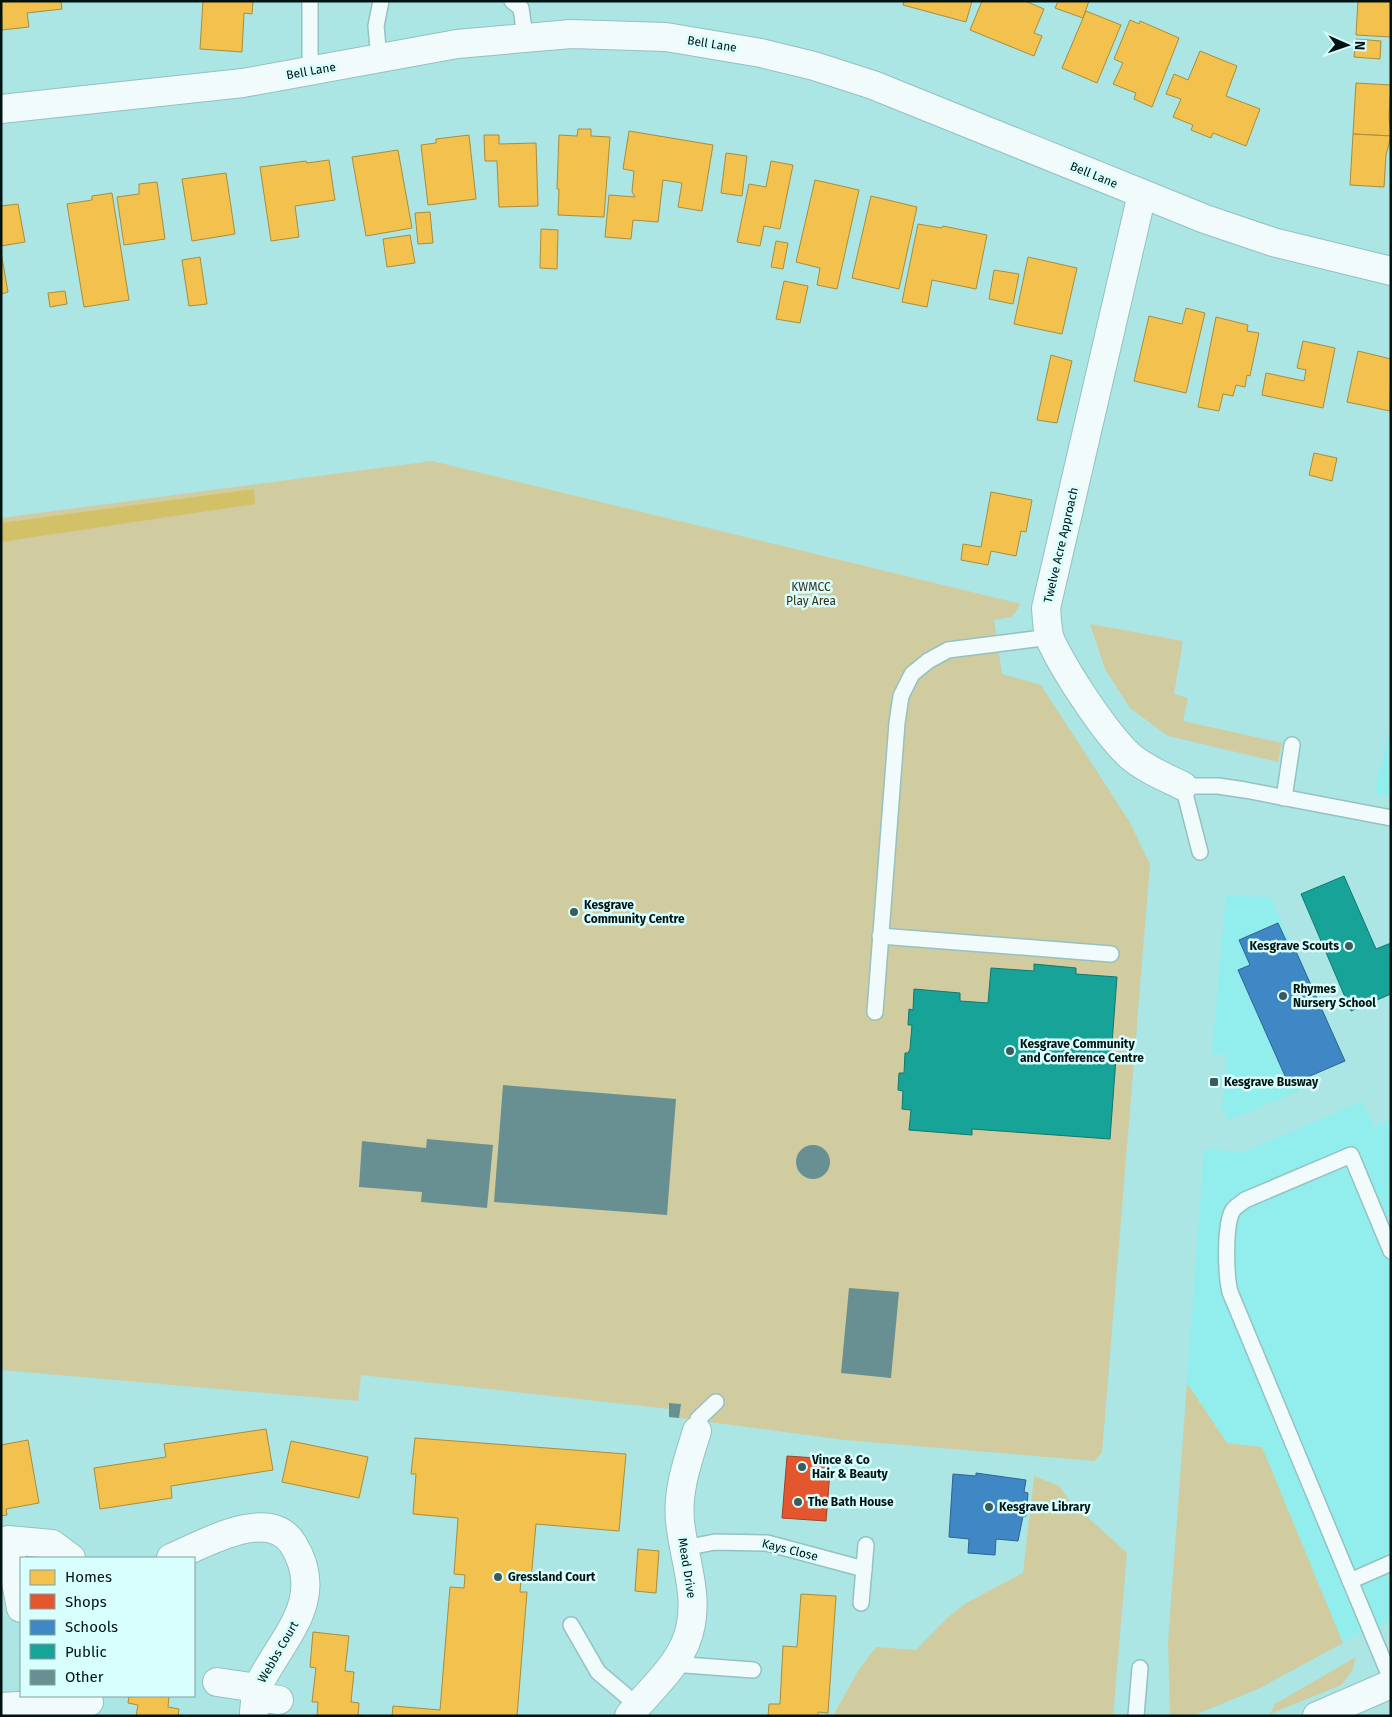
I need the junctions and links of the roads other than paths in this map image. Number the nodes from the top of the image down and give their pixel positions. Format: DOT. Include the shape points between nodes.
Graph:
graph roads {
  1 [pos="310,1"];
  2 [pos="380,1"];
  3 [pos="512,1"];
  4 [pos="525,37"];
  5 [pos="380,59"];
  6 [pos="310,72"];
  7 [pos="1,109"];
  8 [pos="1142,194"];
  9 [pos="1391,271"];
  10 [pos="1050,637"];
  11 [pos="1292,745"];
  12 [pos="1183,786"];
  13 [pos="1284,798"];
  14 [pos="1391,818"];
  15 [pos="1200,852"];
  16 [pos="880,936"];
  17 [pos="1112,954"];
  18 [pos="874,1012"];
  19 [pos="1391,1251"];
  20 [pos="716,1402"];
  21 [pos="697,1432"];
  22 [pos="866,1545"];
  23 [pos="684,1548"];
  24 [pos="69,1557"];
  25 [pos="173,1557"];
  26 [pos="1391,1563"];
  27 [pos="864,1569"];
  28 [pos="1350,1581"];
  29 [pos="20,1603"];
  30 [pos="861,1603"];
  31 [pos="571,1625"];
  32 [pos="672,1664"];
  33 [pos="1140,1668"];
  34 [pos="753,1670"];
  35 [pos="1391,1679"];
  36 [pos="217,1682"];
  37 [pos="1391,1684"];
  38 [pos="89,1705"];
  39 [pos="1,1707"];
  40 [pos="633,1710"];
  41 [pos="1136,1716"];
  42 [pos="1316,1716"];
  1 -- 6 [label="lane"];
  2 -- 5 [label="lane" via="376,26"];
  3 -- 4 [label="lane" via="521,8"];
  4 -- 5 [label="street, Bell Lane" via="456,44"];
  4 -- 8 [label="street, Bell Lane" via="571,34 666,37 761,53 814,66 873,86"];
  5 -- 6 [label="street, Bell Lane"];
  6 -- 7 [label="street, Bell Lane" via="181,91"];
  8 -- 9 [label="street, Bell Lane" via="1273,242"];
  8 -- 10 [label="street, Twelve Acre Approach" via="1054,569 1046,608"];
  10 -- 12 [label="street, Twelve Acre Approach" via="1078,688 1120,746 1152,771"];
  10 -- 16 [label="lane" via="948,650 912,674 901,696 897,723"];
  11 -- 13 [label="lane"];
  12 -- 13 [label="lane, Twelve Acre Approach" via="1218,786"];
  12 -- 15 [label="lane"];
  13 -- 14 [label="lane, Twelve Acre Approach"];
  16 -- 17 [label="lane"];
  16 -- 18 [label="lane"];
  19 -- 28 [label="lane" via="1351,1155 1245,1200 1234,1210 1229,1221 1227,1271 1230,1292"];
  20 -- 21 [label="lane" via="698,1419"];
  21 -- 23 [label="street, Mead Drive" via="682,1483 680,1519"];
  22 -- 27 [label="lane"];
  23 -- 27 [label="lane, Kays Close" via="715,1542 767,1543"];
  23 -- 32 [label="street, Mead Drive" via="694,1598 684,1646"];
  24 -- 29 [label="street" via="52,1544 8,1540"];
  25 -- 36 [label="street, Webbs Court" via="243,1528 266,1527 287,1536 305,1568 306,1596 261,1699"];
  26 -- 28 [label="lane"];
  27 -- 30 [label="lane"];
  28 -- 35 [label="lane"];
  31 -- 40 [label="lane" via="598,1672"];
  32 -- 34 [label="lane"];
  32 -- 40 [label="street, Mead Drive"];
  33 -- 41 [label="lane"];
  37 -- 42 [label="street"];
  38 -- 39 [label="street"];
}
